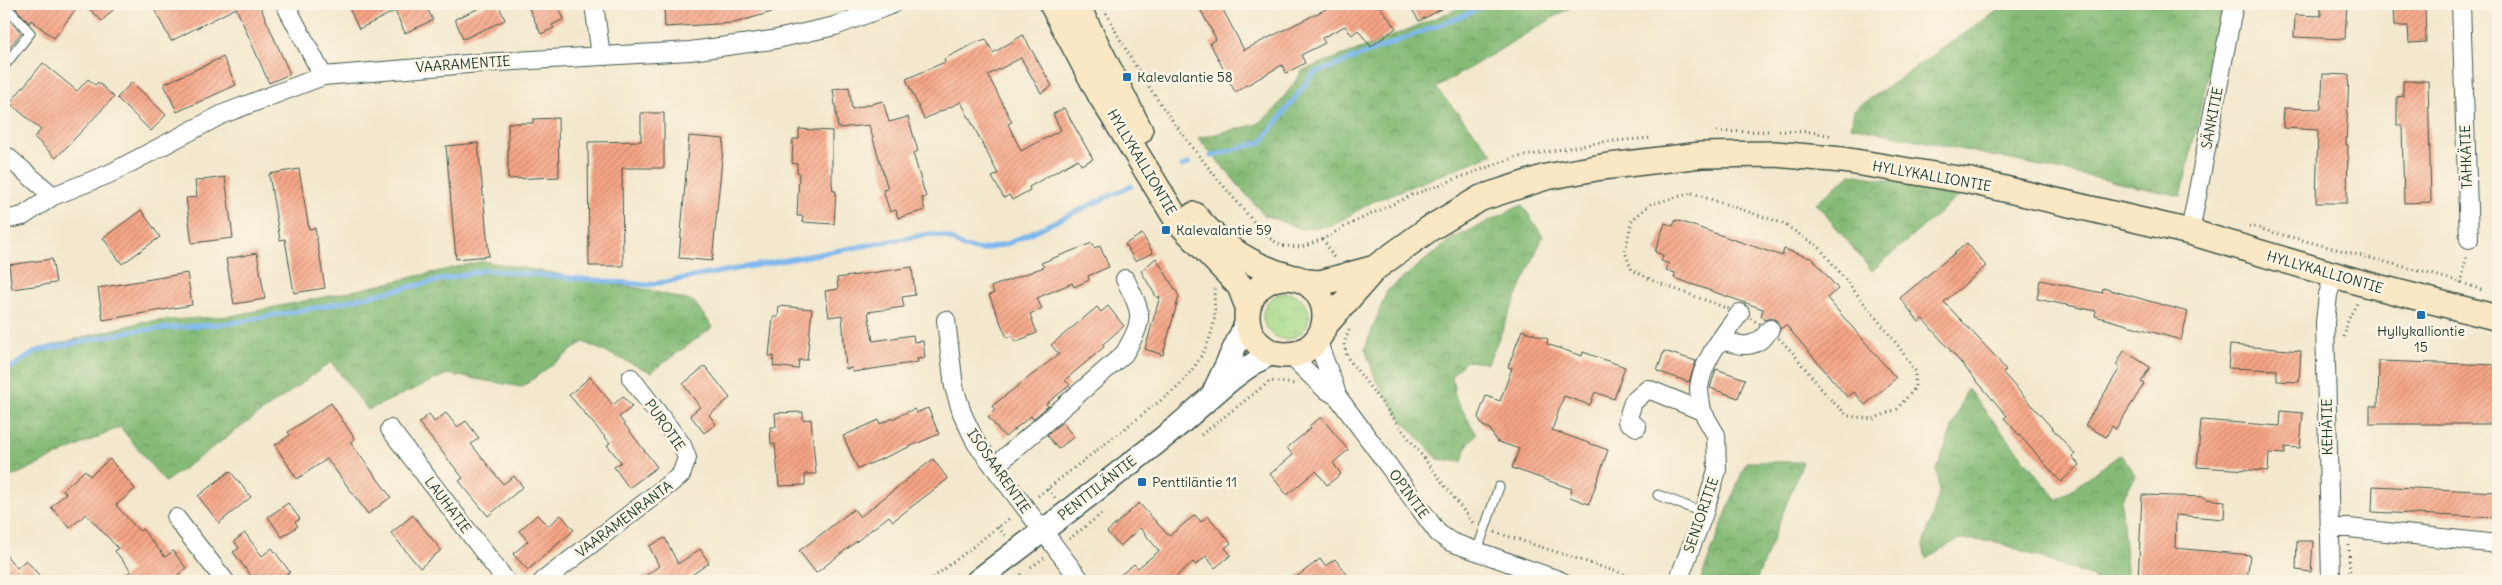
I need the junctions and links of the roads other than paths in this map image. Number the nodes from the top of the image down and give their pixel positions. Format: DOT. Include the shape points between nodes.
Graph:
graph roads {
  1 [pos="285,4"];
  2 [pos="594,4"];
  3 [pos="893,4"];
  4 [pos="1052,4"];
  5 [pos="1076,4"];
  6 [pos="2234,4"];
  7 [pos="2461,4"];
  8 [pos="11,12"];
  9 [pos="601,56"];
  10 [pos="4,66"];
  11 [pos="322,76"];
  12 [pos="4,154"];
  13 [pos="53,196"];
  14 [pos="4,220"];
  15 [pos="2190,232"];
  16 [pos="2468,239"];
  17 [pos="1237,266"];
  18 [pos="1376,268"];
  19 [pos="2334,274"];
  20 [pos="1125,279"];
  21 [pos="1299,280"];
  22 [pos="1740,313"];
  23 [pos="1248,314"];
  24 [pos="2498,318"];
  25 [pos="946,320"];
  26 [pos="1770,329"];
  27 [pos="1321,332"];
  28 [pos="1721,339"];
  29 [pos="1281,354"];
  30 [pos="1321,375"];
  31 [pos="631,378"];
  32 [pos="1214,392"];
  33 [pos="1702,411"];
  34 [pos="1637,427"];
  35 [pos="390,429"];
  36 [pos="994,467"];
  37 [pos="681,475"];
  38 [pos="1499,487"];
  39 [pos="1658,495"];
  40 [pos="1704,513"];
  41 [pos="176,518"];
  42 [pos="2329,528"];
  43 [pos="1042,531"];
  44 [pos="2498,544"];
  45 [pos="1477,550"];
  46 [pos="225,581"];
  47 [pos="506,581"];
  48 [pos="543,581"];
  49 [pos="978,581"];
  50 [pos="1081,581"];
  51 [pos="1561,581"];
  52 [pos="1678,581"];
  53 [pos="2331,581"];
  1 -- 11 [label="street"];
  2 -- 9 [label="street"];
  3 -- 9 [label="street, VAARAMENTIE" via="835,26 772,40 690,51"];
  4 -- 17 [label="main road, HYLLYKALLIONTIE" via="1102,96 1177,220 1201,247"];
  5 -- 17 [label="main road, HYLLYKALLIONTIE" via="1156,161 1184,203"];
  6 -- 15 [label="street, SÄNKITIE"];
  7 -- 16 [label="street, TÄHKÄTIE"];
  8 -- 10 [label="lane" via="30,33"];
  9 -- 11 [label="street, VAARAMENTIE"];
  11 -- 13 [label="street, VAARAMENTIE" via="223,114 109,174"];
  12 -- 13 [label="street"];
  13 -- 14 [label="street, VAARAMENTIE" via="23,216"];
  15 -- 18 [label="main road, HYLLYKALLIONTIE" via="1970,181 1843,160 1775,154 1701,155 1546,176 1482,198 1430,229"];
  15 -- 19 [label="main road, HYLLYKALLIONTIE"];
  17 -- 21 [label="main road, HYLLYKALLIONTIE"];
  17 -- 23 [label="main road, HYLLYKALLIONTIE"];
  18 -- 21 [label="main road, HYLLYKALLIONTIE" via="1320,283"];
  18 -- 27 [label="main road, HYLLYKALLIONTIE"];
  19 -- 24 [label="main road, HYLLYKALLIONTIE"];
  19 -- 42 [label="street, KEHÄTIE" via="2325,323"];
  20 -- 36 [label="street" via="1140,310 1136,333 1124,354"];
  21 -- 23 [label="main road" via="1277,278 1264,284 1254,294"];
  21 -- 27 [label="main road" via="1319,293 1325,308"];
  22 -- 28 [label="street"];
  23 -- 29 [label="main road" via="1256,340"];
  23 -- 32 [label="street, PENTTILÄNTIE"];
  25 -- 36 [label="street, ISOSAARENTIE" via="954,387 962,413 976,443"];
  26 -- 28 [label="street" via="1765,338 1751,346 1736,346"];
  27 -- 29 [label="main road" via="1305,350"];
  27 -- 30 [label="street, OPINTIE"];
  28 -- 33 [label="street" via="1703,372 1699,389"];
  29 -- 30 [label="street"];
  29 -- 32 [label="street, PENTTILÄNTIE" via="1258,360"];
  30 -- 45 [label="street, OPINTIE" via="1334,380 1337,396 1438,533 1451,542"];
  31 -- 37 [label="street, PUROTIE" via="682,444 687,458"];
  32 -- 43 [label="street, PENTTILÄNTIE" via="1174,428"];
  33 -- 34 [label="street" via="1648,389 1632,402 1627,421"];
  33 -- 40 [label="street, SENIORITIE" via="1716,435 1717,470"];
  35 -- 47 [label="street, LAUHATIE"];
  36 -- 43 [label="street, ISOSAARENTIE"];
  37 -- 48 [label="street, VAARAMENRANTA"];
  38 -- 45 [label="lane"];
  39 -- 40 [label="lane"];
  40 -- 52 [label="street, SENIORITIE"];
  41 -- 46 [label="street"];
  42 -- 44 [label="street"];
  42 -- 53 [label="street, KEHÄTIE"];
  43 -- 49 [label="street, PENTTILÄNTIE"];
  43 -- 50 [label="street, ISOSAARENTIE"];
  45 -- 51 [label="street, OPINTIE"];
}
